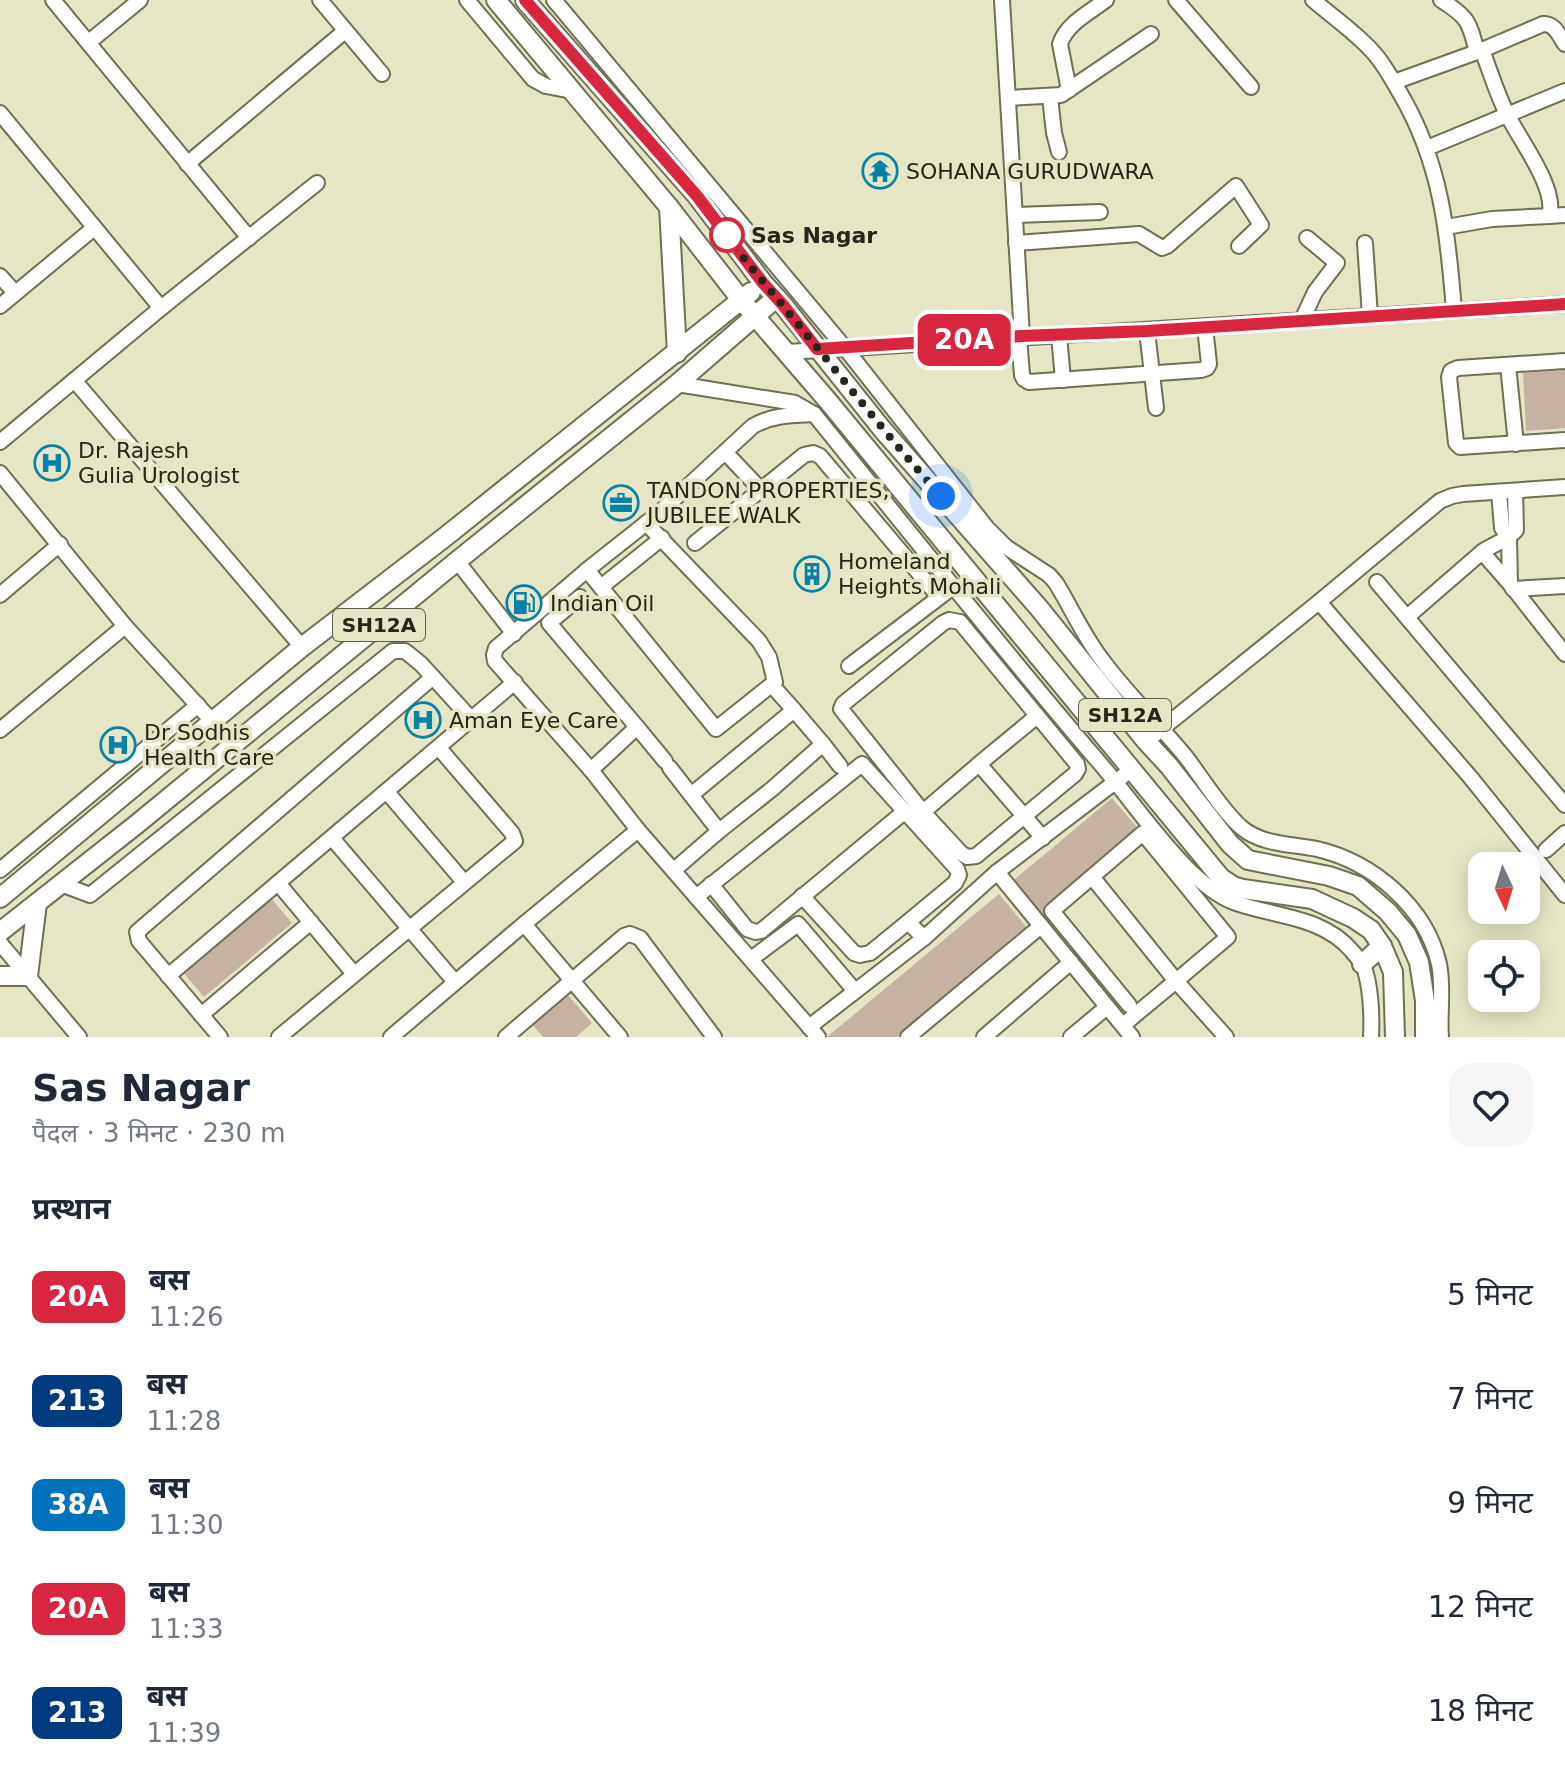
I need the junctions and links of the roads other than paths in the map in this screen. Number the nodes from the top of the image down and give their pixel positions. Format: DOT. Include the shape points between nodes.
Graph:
graph roads {
  1 [pos="53,0"];
  2 [pos="140,0"];
  3 [pos="320,0"];
  4 [pos="467,0"];
  5 [pos="496,0"];
  6 [pos="525,0"];
  7 [pos="554,0"];
  8 [pos="1002,0"];
  9 [pos="1106,0"];
  10 [pos="1176,0"];
  11 [pos="1441,0"];
  12 [pos="1318,2"];
  13 [pos="345,31"];
  14 [pos="1151,34"];
  15 [pos="89,42"];
  16 [pos="1565,44"];
  17 [pos="1479,51"];
  18 [pos="382,74"];
  19 [pos="1394,82"];
  20 [pos="1251,87"];
  21 [pos="1069,90"];
  22 [pos="572,91"];
  23 [pos="1565,91"];
  24 [pos="1050,97"];
  25 [pos="1009,98"];
  26 [pos="0,113"];
  27 [pos="1508,115"];
  28 [pos="1427,148"];
  29 [pos="1059,152"];
  30 [pos="187,164"];
  31 [pos="317,183"];
  32 [pos="669,207"];
  33 [pos="1100,212"];
  34 [pos="1015,215"];
  35 [pos="1565,215"];
  36 [pos="1549,216"];
  37 [pos="1446,227"];
  38 [pos="94,228"];
  39 [pos="249,238"];
  40 [pos="1307,238"];
  41 [pos="1016,243"];
  42 [pos="1365,243"];
  43 [pos="1239,246"];
  44 [pos="0,276"];
  45 [pos="763,283"];
  46 [pos="15,293"];
  47 [pos="776,298"];
  48 [pos="742,301"];
  49 [pos="1565,304"];
  50 [pos="0,306"];
  51 [pos="161,308"];
  52 [pos="1454,311"];
  53 [pos="756,316"];
  54 [pos="1370,316"];
  55 [pos="1302,320"];
  56 [pos="1205,327"];
  57 [pos="1147,331"];
  58 [pos="1059,335"];
  59 [pos="1020,336"];
  60 [pos="845,348"];
  61 [pos="817,349"];
  62 [pos="787,352"];
  63 [pos="677,353"];
  64 [pos="1565,361"];
  65 [pos="1508,365"];
  66 [pos="1152,373"];
  67 [pos="74,380"];
  68 [pos="1063,380"];
  69 [pos="677,384"];
  70 [pos="821,407"];
  71 [pos="1156,408"];
  72 [pos="1565,440"];
  73 [pos="0,442"];
  74 [pos="1516,444"];
  75 [pos="725,452"];
  76 [pos="0,473"];
  77 [pos="1565,487"];
  78 [pos="761,490"];
  79 [pos="1515,491"];
  80 [pos="1499,492"];
  81 [pos="903,493"];
  82 [pos="888,505"];
  83 [pos="655,532"];
  84 [pos="1509,539"];
  85 [pos="695,543"];
  86 [pos="60,544"];
  87 [pos="1482,552"];
  88 [pos="457,561"];
  89 [pos="944,573"];
  90 [pos="594,579"];
  91 [pos="1377,582"];
  92 [pos="954,586"];
  93 [pos="1565,586"];
  94 [pos="1512,587"];
  95 [pos="934,592"];
  96 [pos="0,595"];
  97 [pos="580,597"];
  98 [pos="1319,602"];
  99 [pos="1407,617"];
  100 [pos="125,626"];
  101 [pos="514,634"];
  102 [pos="302,647"];
  103 [pos="1565,654"];
  104 [pos="849,666"];
  105 [pos="433,677"];
  106 [pos="515,682"];
  107 [pos="777,691"];
  108 [pos="198,705"];
  109 [pos="794,710"];
  110 [pos="1037,716"];
  111 [pos="472,720"];
  112 [pos="212,721"];
  113 [pos="637,727"];
  114 [pos="0,730"];
  115 [pos="1154,735"];
  116 [pos="823,744"];
  117 [pos="439,748"];
  118 [pos="979,764"];
  119 [pos="840,766"];
  120 [pos="1132,767"];
  121 [pos="591,770"];
  122 [pos="1116,782"];
  123 [pos="387,792"];
  124 [pos="691,795"];
  125 [pos="1565,805"];
  126 [pos="904,812"];
  127 [pos="923,812"];
  128 [pos="1024,815"];
  129 [pos="638,830"];
  130 [pos="719,831"];
  131 [pos="1565,833"];
  132 [pos="332,838"];
  133 [pos="1043,838"];
  134 [pos="1546,850"];
  135 [pos="1248,860"];
  136 [pos="0,870"];
  137 [pos="674,870"];
  138 [pos="997,872"];
  139 [pos="1093,878"];
  140 [pos="464,882"];
  141 [pos="278,883"];
  142 [pos="61,884"];
  143 [pos="711,884"];
  144 [pos="1243,889"];
  145 [pos="1565,895"];
  146 [pos="802,896"];
  147 [pos="696,897"];
  148 [pos="0,898"];
  149 [pos="37,903"];
  150 [pos="311,922"];
  151 [pos="908,922"];
  152 [pos="524,924"];
  153 [pos="1041,926"];
  154 [pos="409,928"];
  155 [pos="0,932"];
  156 [pos="924,938"];
  157 [pos="0,943"];
  158 [pos="1382,946"];
  159 [pos="751,959"];
  160 [pos="1071,962"];
  161 [pos="1362,964"];
  162 [pos="354,974"];
  163 [pos="0,976"];
  164 [pos="28,976"];
  165 [pos="168,976"];
  166 [pos="573,981"];
  167 [pos="1176,981"];
  168 [pos="455,982"];
  169 [pos="855,991"];
  170 [pos="1129,1005"];
  171 [pos="1107,1007"];
  172 [pos="201,1015"];
  173 [pos="522,1024"];
  174 [pos="1127,1031"];
  175 [pos="814,1032"];
  176 [pos="79,1037"];
  177 [pos="220,1037"];
  178 [pos="279,1037"];
  179 [pos="391,1037"];
  180 [pos="506,1037"];
  181 [pos="533,1037"];
  182 [pos="620,1037"];
  183 [pos="714,1037"];
  184 [pos="908,1037"];
  185 [pos="984,1037"];
  186 [pos="1071,1037"];
  187 [pos="1226,1037"];
  188 [pos="1371,1037"];
  189 [pos="1395,1037"];
  190 [pos="1425,1037"];
  191 [pos="1441,1037"];
  1 -- 15 [label="street"];
  2 -- 15 [label="street"];
  3 -- 13 [label="street"];
  4 -- 22 [label="street" via="533,79"];
  5 -- 22 [label="main road"];
  6 -- 45 [label="main road" via="697,196"];
  7 -- 60 [label="street"];
  8 -- 25 [label="street"];
  9 -- 21 [label="street" via="1062,37"];
  10 -- 20 [label="street"];
  11 -- 17 [label="street" via="1460,11"];
  12 -- 19 [label="street" via="1374,53"];
  13 -- 18 [label="street"];
  13 -- 30 [label="street"];
  14 -- 21 [label="street"];
  15 -- 30 [label="street"];
  16 -- 17 [label="street" via="1553,26 1543,24"];
  17 -- 19 [label="street"];
  17 -- 27 [label="street"];
  19 -- 28 [label="street"];
  21 -- 24 [label="street"];
  22 -- 32 [label="main road"];
  23 -- 27 [label="street"];
  24 -- 25 [label="street"];
  24 -- 29 [label="street"];
  25 -- 34 [label="street"];
  26 -- 38 [label="street"];
  27 -- 28 [label="street"];
  27 -- 36 [label="street" via="1549,192"];
  28 -- 37 [label="street"];
  30 -- 39 [label="street"];
  31 -- 39 [label="street"];
  32 -- 48 [label="main road"];
  32 -- 63 [label="main road"];
  33 -- 34 [label="street"];
  34 -- 41 [label="street"];
  35 -- 36 [label="street"];
  36 -- 37 [label="street"];
  37 -- 52 [label="street"];
  38 -- 46 [label="street"];
  38 -- 51 [label="street"];
  39 -- 51 [label="street"];
  40 -- 55 [label="street" via="1337,263"];
  41 -- 43 [label="street" via="1139,234 1162,248 1236,186 1261,225"];
  41 -- 59 [label="street"];
  42 -- 54 [label="street"];
  44 -- 46 [label="street"];
  45 -- 47 [label="main road, SH12A"];
  45 -- 48 [label="main road, SH12A"];
  46 -- 50 [label="street"];
  47 -- 53 [label="main road, SH12A"];
  47 -- 61 [label="main road, SH12A"];
  48 -- 53 [label="main road, SH12A"];
  48 -- 63 [label="main road, SH12A"];
  49 -- 52 [label="street"];
  51 -- 67 [label="street"];
  52 -- 54 [label="street"];
  53 -- 62 [label="main road, SH12A"];
  53 -- 69 [label="main road, SH12A"];
  54 -- 55 [label="street"];
  55 -- 56 [label="street"];
  56 -- 57 [label="street"];
  56 -- 66 [label="street" via="1207,368"];
  57 -- 58 [label="street"];
  57 -- 66 [label="street"];
  58 -- 59 [label="street"];
  58 -- 68 [label="street"];
  59 -- 60 [label="street"];
  59 -- 68 [label="street" via="1024,379"];
  60 -- 61 [label="street"];
  60 -- 115 [label="street" via="996,538 1056,583"];
  61 -- 62 [label="street"];
  61 -- 115 [label="main road, SH12A"];
  62 -- 70 [label="main road, SH12A"];
  63 -- 102 [label="main road, SH12A"];
  64 -- 65 [label="street"];
  65 -- 74 [label="street"];
  65 -- 74 [label="street" via="1458,368 1449,377 1456,443"];
  66 -- 68 [label="street"];
  66 -- 71 [label="street"];
  67 -- 73 [label="street"];
  67 -- 102 [label="street"];
  69 -- 70 [label="street"];
  69 -- 88 [label="main road, SH12A"];
  70 -- 75 [label="street" via="763,420"];
  70 -- 81 [label="main road, SH12A"];
  70 -- 82 [label="street"];
  72 -- 74 [label="street"];
  75 -- 78 [label="street"];
  75 -- 83 [label="street"];
  76 -- 86 [label="street"];
  77 -- 79 [label="street"];
  78 -- 85 [label="street"];
  78 -- 95 [label="street" via="804,455 820,456"];
  79 -- 80 [label="street"];
  79 -- 84 [label="street" via="1516,530"];
  80 -- 84 [label="street" via="1502,528"];
  80 -- 98 [label="street" via="1440,501"];
  81 -- 82 [label="main road"];
  81 -- 120 [label="main road, SH12A"];
  82 -- 89 [label="street"];
  83 -- 90 [label="street"];
  83 -- 90 [label="street"];
  83 -- 90 [label="street" via="769,657 775,682 716,729"];
  84 -- 87 [label="street"];
  84 -- 94 [label="street"];
  86 -- 96 [label="street"];
  86 -- 100 [label="street"];
  87 -- 94 [label="street"];
  87 -- 99 [label="street"];
  88 -- 101 [label="street"];
  88 -- 142 [label="main road, SH12A"];
  89 -- 92 [label="street"];
  89 -- 95 [label="street"];
  90 -- 101 [label="street"];
  91 -- 99 [label="street"];
  92 -- 95 [label="street"];
  92 -- 122 [label="street"];
  93 -- 94 [label="street"];
  94 -- 103 [label="street"];
  95 -- 104 [label="street"];
  97 -- 113 [label="street" via="549,623"];
  98 -- 115 [label="street"];
  98 -- 145 [label="street"];
  99 -- 125 [label="street"];
  100 -- 108 [label="street"];
  100 -- 114 [label="street"];
  101 -- 106 [label="street" via="494,655"];
  102 -- 112 [label="main road, SH12A"];
  105 -- 111 [label="street"];
  105 -- 142 [label="street" via="405,651 393,651 90,895"];
  105 -- 165 [label="street" via="137,932"];
  106 -- 111 [label="street"];
  106 -- 121 [label="street"];
  107 -- 109 [label="street"];
  108 -- 112 [label="street"];
  108 -- 136 [label="street"];
  109 -- 116 [label="street"];
  109 -- 124 [label="street"];
  110 -- 118 [label="street"];
  110 -- 127 [label="street" via="955,620 943,623 843,704 841,709"];
  110 -- 128 [label="street" via="1078,769"];
  111 -- 117 [label="street"];
  112 -- 148 [label="main road, SH12A"];
  113 -- 121 [label="street"];
  113 -- 124 [label="street"];
  115 -- 135 [label="main road, SH12A" via="1169,766"];
  115 -- 191 [label="street" via="1183,754 1242,828 1262,839 1348,860 1395,890 1434,946 1440,968"];
  116 -- 119 [label="street"];
  116 -- 130 [label="street"];
  117 -- 123 [label="street"];
  117 -- 140 [label="street" via="515,837"];
  118 -- 127 [label="street"];
  118 -- 128 [label="street"];
  120 -- 122 [label="street"];
  120 -- 144 [label="main road, SH12A" via="1221,878"];
  121 -- 129 [label="street"];
  122 -- 133 [label="street"];
  122 -- 161 [label="street" via="1166,846 1215,892 1309,921 1333,933"];
  123 -- 132 [label="street"];
  123 -- 140 [label="street"];
  124 -- 130 [label="street"];
  126 -- 143 [label="street" via="862,764"];
  126 -- 146 [label="street"];
  126 -- 151 [label="street" via="959,875"];
  127 -- 128 [label="street" via="967,857 976,856"];
  128 -- 133 [label="street"];
  129 -- 137 [label="street"];
  129 -- 152 [label="street"];
  130 -- 137 [label="street"];
  131 -- 134 [label="street"];
  132 -- 141 [label="street"];
  132 -- 154 [label="street"];
  133 -- 138 [label="street"];
  135 -- 144 [label="main road"];
  135 -- 190 [label="main road" via="1358,886 1388,912 1407,935 1419,962"];
  137 -- 147 [label="street"];
  138 -- 153 [label="street"];
  138 -- 156 [label="street"];
  139 -- 167 [label="street"];
  139 -- 167 [label="street" via="1143,833 1228,937"];
  139 -- 170 [label="street" via="1052,911"];
  140 -- 154 [label="street"];
  141 -- 150 [label="street"];
  141 -- 165 [label="street"];
  142 -- 149 [label="main road, SH12A"];
  143 -- 146 [label="street" via="747,929 756,932"];
  143 -- 147 [label="street"];
  144 -- 158 [label="main road, SH12A" via="1312,899 1371,930"];
  146 -- 151 [label="street" via="860,955 870,953"];
  147 -- 159 [label="street"];
  149 -- 155 [label="main road, SH12A"];
  149 -- 164 [label="main road"];
  150 -- 162 [label="street"];
  150 -- 172 [label="street"];
  151 -- 156 [label="street"];
  152 -- 166 [label="street"];
  152 -- 168 [label="street"];
  153 -- 160 [label="street"];
  153 -- 184 [label="street"];
  154 -- 162 [label="street"];
  154 -- 168 [label="street"];
  156 -- 169 [label="street"];
  157 -- 164 [label="street"];
  158 -- 161 [label="main road"];
  158 -- 189 [label="main road, SH12A" via="1393,972"];
  159 -- 169 [label="street" via="798,924"];
  159 -- 175 [label="street"];
  160 -- 171 [label="street"];
  160 -- 185 [label="street"];
  161 -- 188 [label="street"];
  162 -- 178 [label="street"];
  163 -- 164 [label="main road"];
  164 -- 176 [label="street"];
  165 -- 172 [label="street"];
  166 -- 173 [label="street"];
  166 -- 182 [label="street"];
  166 -- 183 [label="street" via="624,936 635,935"];
  167 -- 174 [label="street"];
  167 -- 187 [label="street"];
  168 -- 179 [label="street"];
  169 -- 175 [label="street"];
  171 -- 174 [label="street"];
  171 -- 186 [label="street"];
  172 -- 177 [label="street"];
  173 -- 180 [label="street"];
  173 -- 181 [label="street"];
}
